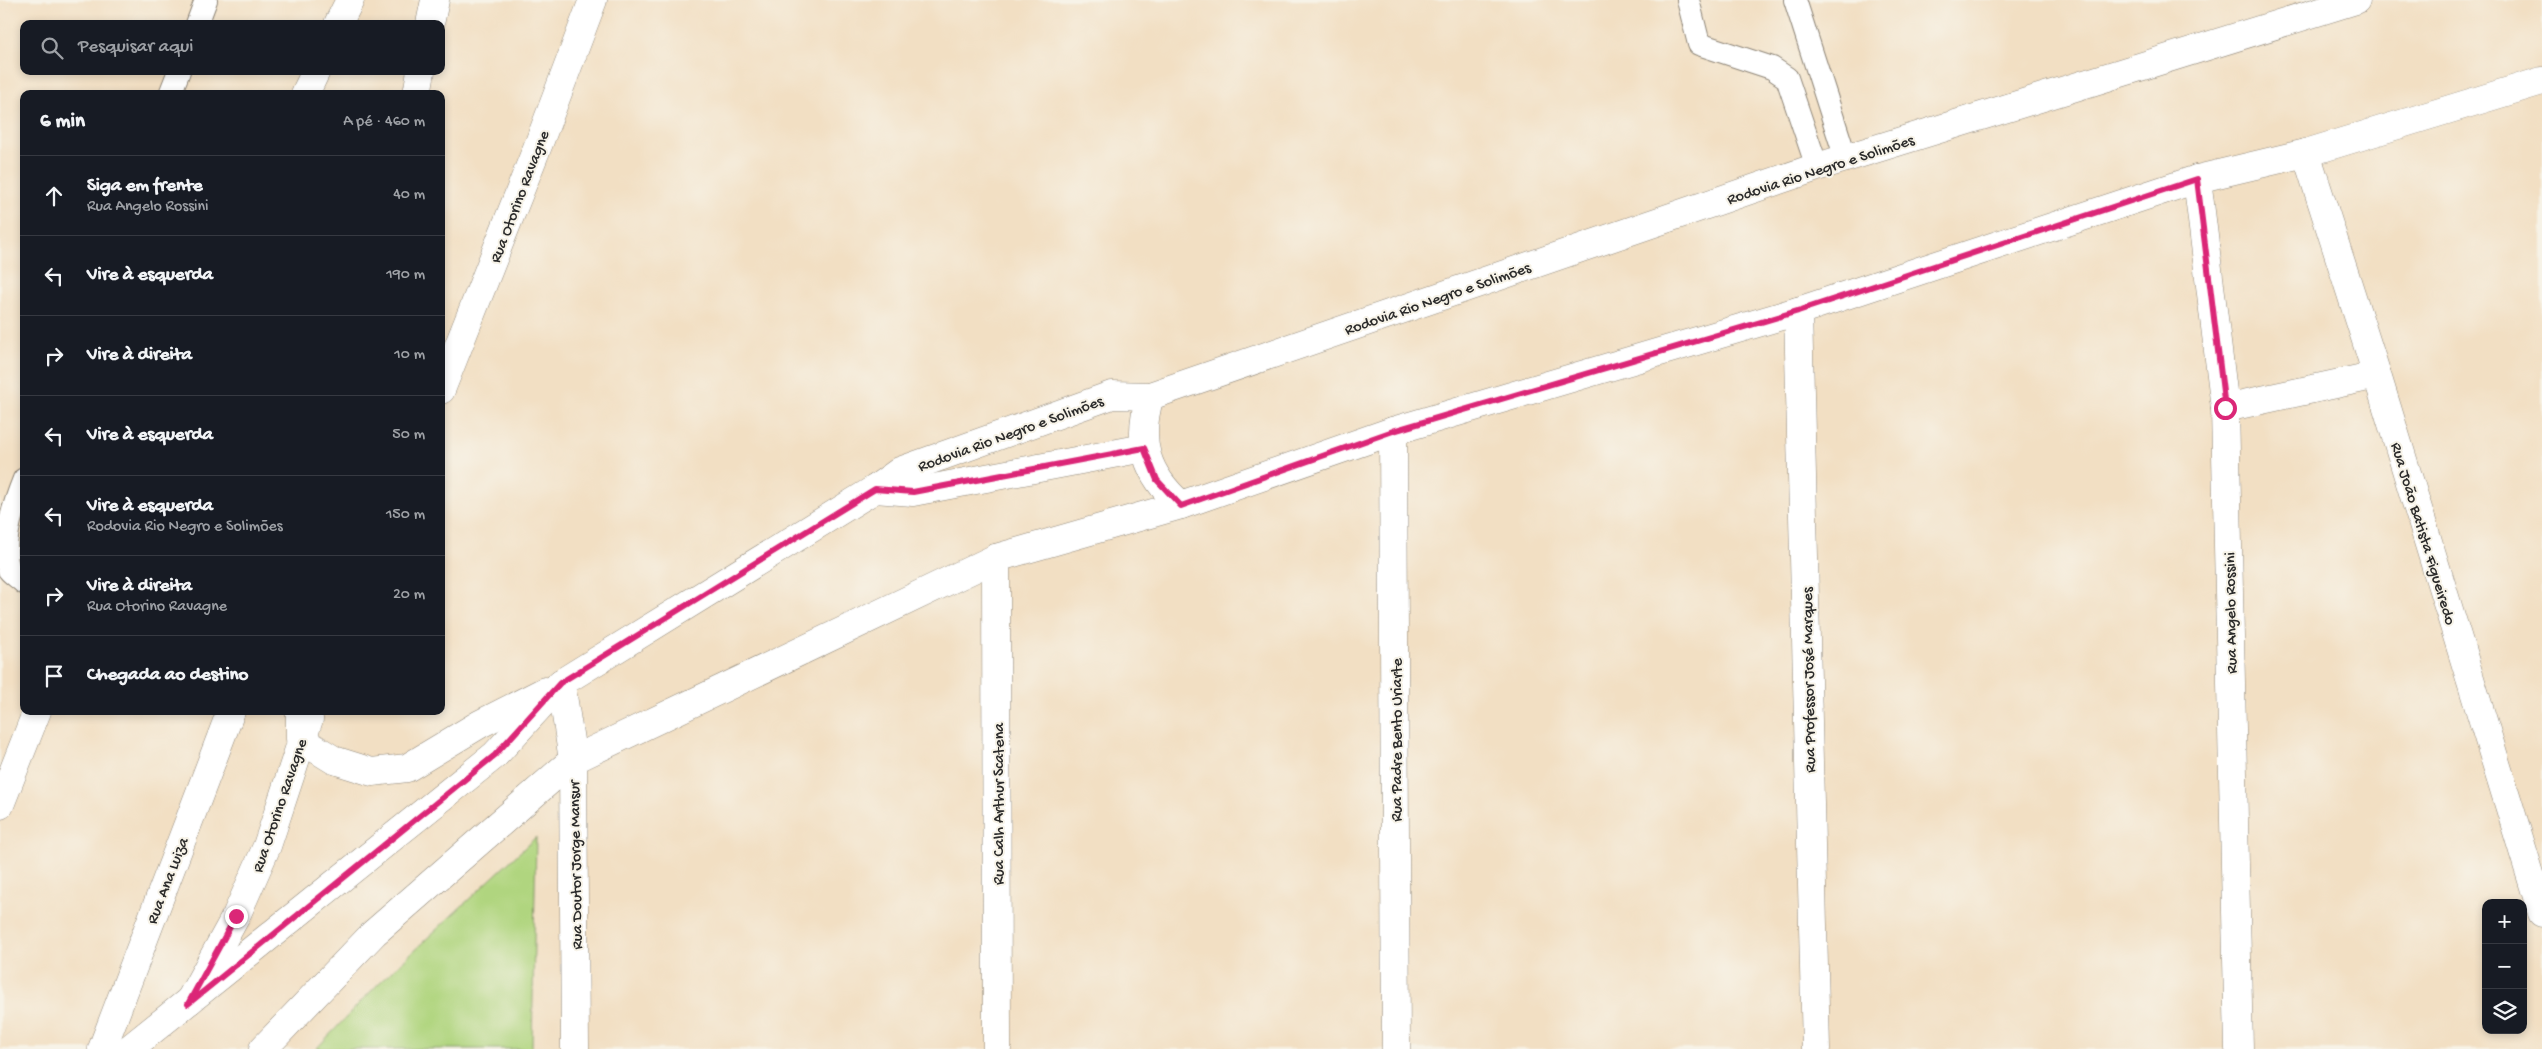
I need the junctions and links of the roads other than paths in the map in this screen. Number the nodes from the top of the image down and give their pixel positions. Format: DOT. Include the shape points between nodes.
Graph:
graph roads {
  1 [pos="206,0"];
  2 [pos="350,0"];
  3 [pos="435,0"];
  4 [pos="593,0"];
  5 [pos="1688,0"];
  6 [pos="1795,0"];
  7 [pos="2356,0"];
  8 [pos="198,20"];
  9 [pos="340,20"];
  10 [pos="431,20"];
  11 [pos="177,75"];
  12 [pos="314,75"];
  13 [pos="420,75"];
  14 [pos="2542,81"];
  15 [pos="172,90"];
  16 [pos="307,90"];
  17 [pos="418,90"];
  18 [pos="2306,153"];
  19 [pos="1846,159"];
  20 [pos="1818,167"];
  21 [pos="2197,179"];
  22 [pos="1798,311"];
  23 [pos="2377,375"];
  24 [pos="445,380"];
  25 [pos="1150,396"];
  26 [pos="2225,408"];
  27 [pos="1393,431"];
  28 [pos="1144,448"];
  29 [pos="20,489"];
  30 [pos="875,489"];
  31 [pos="1181,506"];
  32 [pos="996,558"];
  33 [pos="20,580"];
  34 [pos="560,683"];
  35 [pos="35,715"];
  36 [pos="229,715"];
  37 [pos="300,715"];
  38 [pos="310,715"];
  39 [pos="300,739"];
  40 [pos="573,760"];
  41 [pos="0,805"];
  42 [pos="2542,913"];
  43 [pos="188,1004"];
  44 [pos="102,1049"];
  45 [pos="130,1049"];
  46 [pos="263,1049"];
  47 [pos="575,1049"];
  48 [pos="997,1049"];
  49 [pos="1396,1049"];
  50 [pos="1816,1049"];
  51 [pos="2239,1049"];
  1 -- 8 [label="lane"];
  2 -- 9 [label="street"];
  3 -- 10 [label="street"];
  4 -- 24 [label="street, Rua Otorino Ravagne"];
  5 -- 20 [label="lane" via="1699,44 1772,68 1787,78"];
  6 -- 19 [label="lane"];
  7 -- 19 [label="street, Rodovia Rio Negro e Solimões"];
  11 -- 15 [label="lane"];
  12 -- 16 [label="street"];
  13 -- 17 [label="street"];
  14 -- 18 [label="street"];
  18 -- 21 [label="street"];
  18 -- 23 [label="street, Rua João Batista Figueiredo"];
  19 -- 20 [label="street, Rodovia Rio Negro e Solimões"];
  20 -- 25 [label="street, Rodovia Rio Negro e Solimões"];
  21 -- 22 [label="street"];
  21 -- 26 [label="street, Rua Angelo Rossini"];
  22 -- 27 [label="street"];
  22 -- 50 [label="street, Rua Professor José Marques"];
  23 -- 26 [label="street"];
  23 -- 42 [label="street, Rua João Batista Figueiredo"];
  25 -- 28 [label="street" via="1144,413"];
  25 -- 30 [label="street, Rodovia Rio Negro e Solimões" via="1112,395 900,471"];
  26 -- 51 [label="street, Rua Angelo Rossini"];
  27 -- 31 [label="street"];
  27 -- 49 [label="street, Rua Padre Bento Uriarte"];
  28 -- 30 [label="street" via="913,492"];
  28 -- 31 [label="street" via="1157,480"];
  29 -- 33 [label="lane" via="2,534 1,553 8,570"];
  30 -- 34 [label="street, Rodovia Rio Negro e Solimões"];
  31 -- 32 [label="street"];
  32 -- 40 [label="street"];
  32 -- 48 [label="street, Rua Calh Arthur Scatena"];
  34 -- 39 [label="street, Rodovia Rio Negro e Solimões" via="480,724 407,768 372,772 334,760"];
  34 -- 40 [label="street, Rua Doutor Jorge Mansur"];
  34 -- 43 [label="street, Rodovia Rio Negro e Solimões" via="495,755"];
  35 -- 41 [label="street"];
  36 -- 44 [label="street, Rua Ana Luiza"];
  37 -- 39 [label="street"];
  38 -- 39 [label="street, Rua Otorino Ravagne"];
  39 -- 43 [label="street, Rua Otorino Ravagne" via="267,846 236,916"];
  40 -- 46 [label="street" via="374,933"];
  40 -- 47 [label="street, Rua Doutor Jorge Mansur"];
  43 -- 45 [label="street, Rodovia Rio Negro e Solimões"];
}
